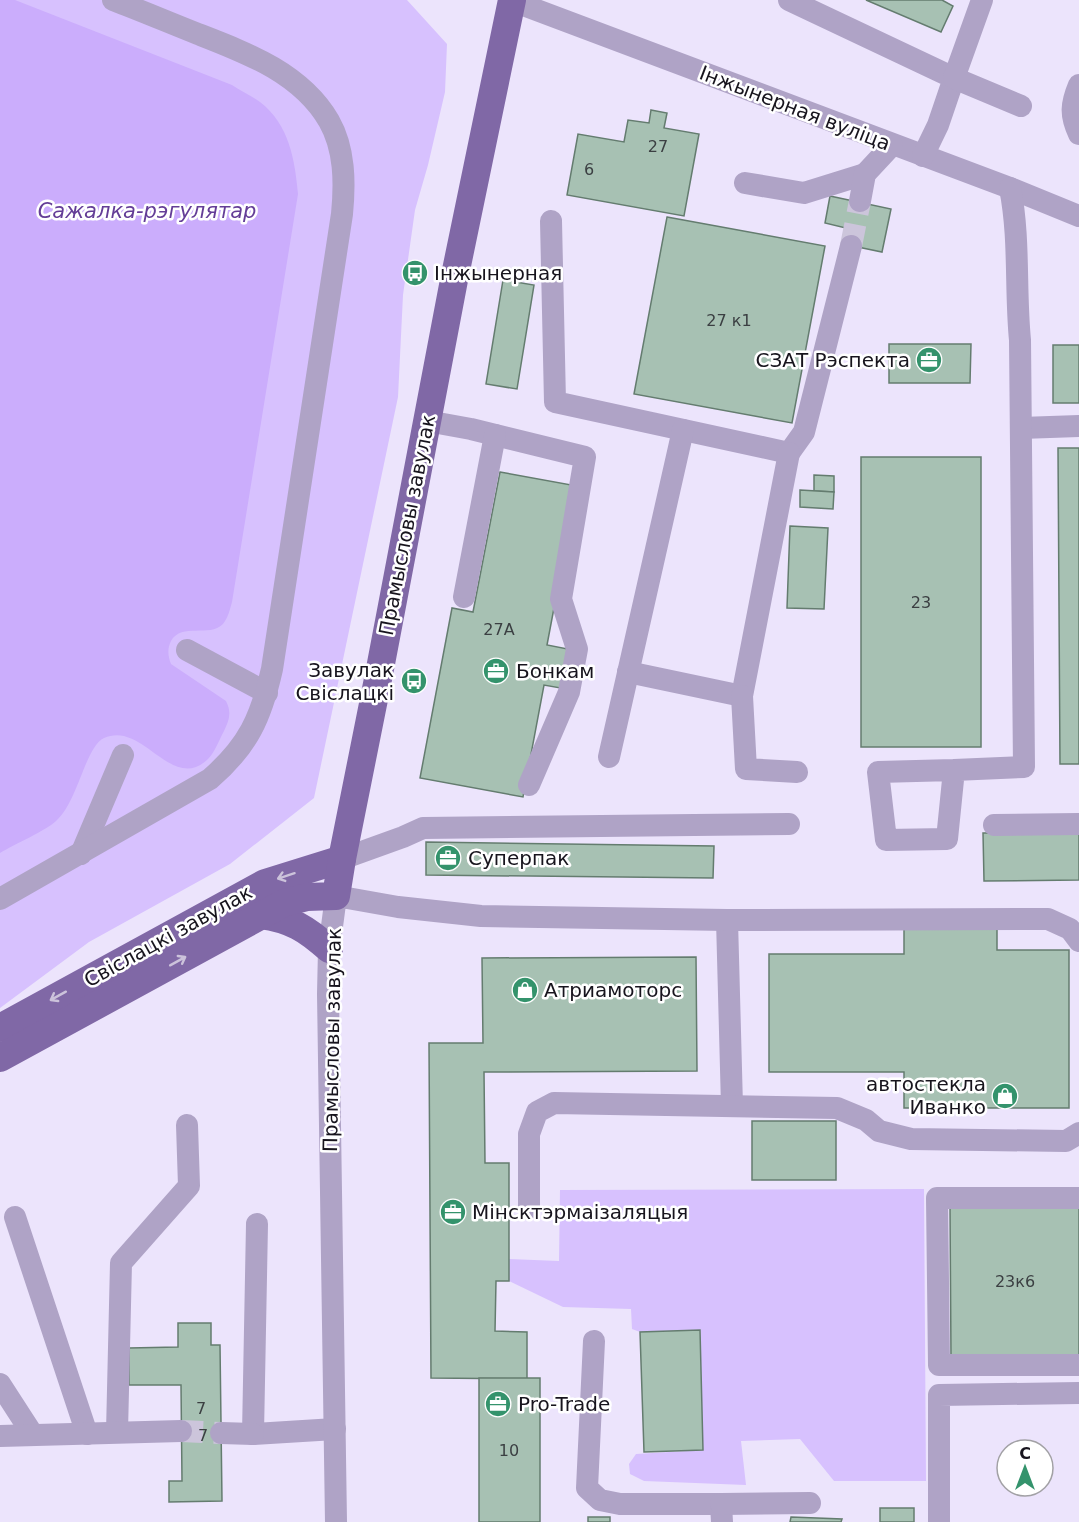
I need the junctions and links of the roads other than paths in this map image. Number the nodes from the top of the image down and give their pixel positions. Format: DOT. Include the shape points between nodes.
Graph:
graph roads {
  1 [pos="113,0"];
  2 [pos="511,0"];
  3 [pos="789,0"];
  4 [pos="982,0"];
  5 [pos="954,78"];
  6 [pos="1079,85"];
  7 [pos="1021,106"];
  8 [pos="1079,134"];
  9 [pos="892,145"];
  10 [pos="923,156"];
  11 [pos="866,174"];
  12 [pos="745,183"];
  13 [pos="1010,188"];
  14 [pos="860,201"];
  15 [pos="1079,216"];
  16 [pos="551,221"];
  17 [pos="851,246"];
  18 [pos="427,421"];
  19 [pos="1079,426"];
  20 [pos="1021,428"];
  21 [pos="683,430"];
  22 [pos="495,435"];
  23 [pos="789,453"];
  24 [pos="464,597"];
  25 [pos="187,650"];
  26 [pos="628,672"];
  27 [pos="267,693"];
  28 [pos="742,696"];
  29 [pos="123,755"];
  30 [pos="609,757"];
  31 [pos="954,770"];
  32 [pos="797,772"];
  33 [pos="529,785"];
  34 [pos="789,824"];
  35 [pos="1079,824"];
  36 [pos="994,825"];
  37 [pos="81,854"];
  38 [pos="342,859"];
  39 [pos="336,896"];
  40 [pos="0,899"];
  41 [pos="261,915"];
  42 [pos="727,920"];
  43 [pos="1079,941"];
  44 [pos="330,949"];
  45 [pos="0,1028"];
  46 [pos="0,1058"];
  47 [pos="732,1106"];
  48 [pos="187,1125"];
  49 [pos="1079,1133"];
  50 [pos="1079,1198"];
  51 [pos="529,1208"];
  52 [pos="15,1217"];
  53 [pos="258,1224"];
  54 [pos="594,1341"];
  55 [pos="1079,1365"];
  56 [pos="0,1384"];
  57 [pos="1079,1393"];
  58 [pos="335,1429"];
  59 [pos="181,1431"];
  60 [pos="117,1432"];
  61 [pos="221,1433"];
  62 [pos="87,1434"];
  63 [pos="253,1434"];
  64 [pos="33,1435"];
  65 [pos="0,1436"];
  66 [pos="810,1503"];
  67 [pos="722,1513"];
  68 [pos="336,1522"];
  69 [pos="939,1522"];
  1 -- 27 [label="street" via="251,55 284,74 309,95 329,121 341,153 345,183 342,214"];
  2 -- 9 [label="street, Інжынерная вуліца"];
  2 -- 18 [label="main road, Прамысловы завулак"];
  3 -- 5 [label="street"];
  4 -- 5 [label="street"];
  5 -- 7 [label="street"];
  5 -- 10 [label="street"];
  6 -- 8 [label="street" via="1072,103"];
  9 -- 10 [label="street, Інжынерная вуліца"];
  9 -- 11 [label="street"];
  10 -- 13 [label="street, Інжынерная вуліца"];
  11 -- 12 [label="street" via="804,193"];
  11 -- 14 [label="street"];
  13 -- 15 [label="street, Інжынерная вуліца"];
  13 -- 20 [label="street" via="1015,214"];
  16 -- 21 [label="street" via="555,402"];
  17 -- 23 [label="street" via="804,432"];
  18 -- 22 [label="street"];
  18 -- 38 [label="main road, Прамысловы завулак"];
  19 -- 20 [label="street"];
  20 -- 31 [label="street" via="1024,767"];
  21 -- 23 [label="street"];
  21 -- 26 [label="street"];
  22 -- 24 [label="street"];
  22 -- 33 [label="street" via="585,457 561,599 577,649 569,692"];
  23 -- 28 [label="street"];
  25 -- 27 [label="street"];
  26 -- 28 [label="street"];
  26 -- 30 [label="street"];
  27 -- 37 [label="street" via="246,740 210,779"];
  28 -- 32 [label="street" via="746,769"];
  29 -- 37 [label="street"];
  34 -- 38 [label="street" via="423,828"];
  35 -- 36 [label="street"];
  37 -- 40 [label="street"];
  38 -- 39 [label="main road, Прамысловы завулак"];
  38 -- 45 [label="main road, Свіслацкі завулак, one-way" via="265,883"];
  39 -- 41 [label="main road, Свіслацкі завулак" via="284,903"];
  39 -- 42 [label="street" via="481,916"];
  39 -- 44 [label="street, Прамысловы завулак"];
  41 -- 44 [label="main road" via="282,918 302,927"];
  46 -- 41 [label="main road, Свіслацкі завулак, one-way"];
  42 -- 43 [label="street" via="1048,919 1070,929"];
  42 -- 47 [label="street"];
  44 -- 58 [label="street, Прамысловы завулак"];
  47 -- 49 [label="street" via="837,1108 866,1120 879,1131 911,1139 1066,1141"];
  47 -- 51 [label="street" via="555,1103 537,1112 529,1134"];
  48 -- 60 [label="street" via="189,1186 121,1263"];
  50 -- 55 [label="street" via="937,1198 939,1365"];
  52 -- 62 [label="street"];
  53 -- 63 [label="street"];
  54 -- 67 [label="street" via="587,1488 600,1500 620,1504"];
  56 -- 64 [label="street"];
  57 -- 69 [label="street" via="939,1395"];
  58 -- 63 [label="street"];
  58 -- 68 [label="street, Прамысловы завулак"];
  59 -- 60 [label="street"];
  60 -- 62 [label="street"];
  61 -- 63 [label="street"];
  62 -- 64 [label="street"];
  64 -- 65 [label="street"];
  66 -- 67 [label="street"];
}
